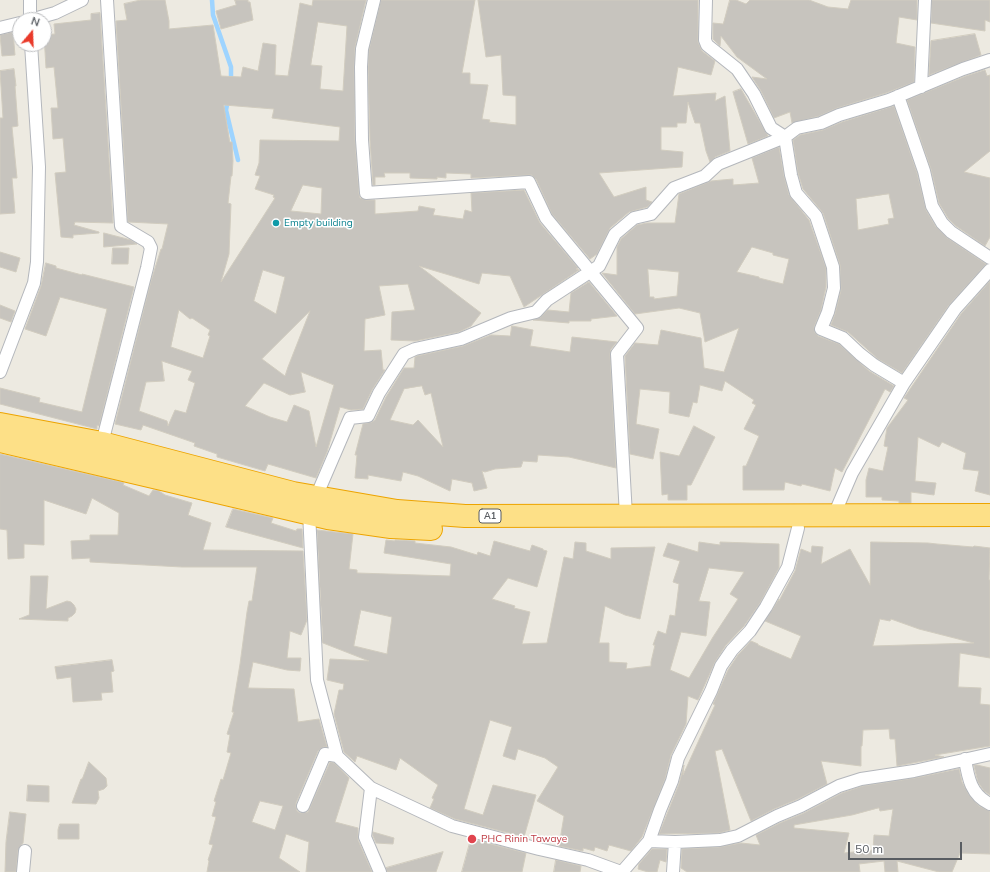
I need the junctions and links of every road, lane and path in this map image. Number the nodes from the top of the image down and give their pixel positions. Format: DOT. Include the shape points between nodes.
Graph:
graph roads {
  1 [pos="30,0"];
  2 [pos="82,0"];
  3 [pos="107,0"];
  4 [pos="374,0"];
  5 [pos="706,0"];
  6 [pos="925,0"];
  7 [pos="30,12"];
  8 [pos="52,14"];
  9 [pos="12,24"];
  10 [pos="0,28"];
  11 [pos="32,52"];
  12 [pos="990,60"];
  13 [pos="921,87"];
  14 [pos="898,96"];
  15 [pos="785,137"];
  16 [pos="990,258"];
  17 [pos="990,270"];
  18 [pos="0,372"];
  19 [pos="904,382"];
  20 [pos="0,424"];
  21 [pos="0,441"];
  22 [pos="102,443"];
  23 [pos="312,505"];
  24 [pos="834,515"];
  25 [pos="990,515"];
  26 [pos="626,516"];
  27 [pos="798,528"];
  28 [pos="990,530"];
  29 [pos="990,754"];
  30 [pos="337,756"];
  31 [pos="965,759"];
  32 [pos="371,788"];
  33 [pos="990,804"];
  34 [pos="303,806"];
  35 [pos="649,841"];
  36 [pos="675,842"];
  37 [pos="25,851"];
  38 [pos="23,872"];
  39 [pos="380,872"];
  40 [pos="622,872"];
  41 [pos="673,872"];
  1 -- 7 [label="street"];
  2 -- 8 [label="street"];
  3 -- 22 [label="street" via="120,226 148,242 151,248"];
  4 -- 26 [label="street" via="362,49 361,66 366,193 529,182 546,218 637,328 617,354"];
  5 -- 15 [label="street" via="707,45 737,69 754,94 771,128"];
  6 -- 13 [label="street"];
  9 -- 10 [label="street"];
  11 -- 18 [label="street" via="39,167 37,262 34,283"];
  12 -- 13 [label="street"];
  13 -- 14 [label="street"];
  14 -- 15 [label="street" via="821,123 802,126"];
  14 -- 16 [label="street" via="924,171 932,206 951,232"];
  15 -- 19 [label="street" via="796,193 816,216 834,267 834,288 821,329 843,338 874,365"];
  15 -- 23 [label="street" via="718,164 705,176 674,188 651,214 634,218 615,234 599,266 547,300 536,312 511,318 461,339 404,354 379,393 368,416 350,418"];
  17 -- 19 [label="street" via="955,309"];
  19 -- 24 [label="street" via="852,473"];
  20 -- 22 [label="highway, A1"];
  21 -- 23 [label="highway, A1" via="276,506"];
  22 -- 23 [label="highway, A1" via="293,493"];
  23 -- 26 [label="highway, A1" via="432,515"];
  23 -- 27 [label="highway, A1" via="328,518 391,526 455,530"];
  23 -- 30 [label="street" via="317,680"];
  24 -- 25 [label="highway, A1"];
  24 -- 26 [label="highway, A1"];
  27 -- 28 [label="highway, A1"];
  27 -- 35 [label="street" via="788,567 766,607 721,666 678,758"];
  29 -- 31 [label="street"];
  30 -- 32 [label="street"];
  30 -- 34 [label="street" via="325,754"];
  31 -- 33 [label="street" via="973,790 977,796"];
  31 -- 36 [label="street" via="914,771 861,779 839,786 738,836 720,840"];
  32 -- 39 [label="street" via="365,837"];
  32 -- 40 [label="street" via="452,826 588,860"];
  35 -- 36 [label="street"];
  35 -- 40 [label="street"];
  36 -- 41 [label="street"];
  37 -- 38 [label="street"];
}
